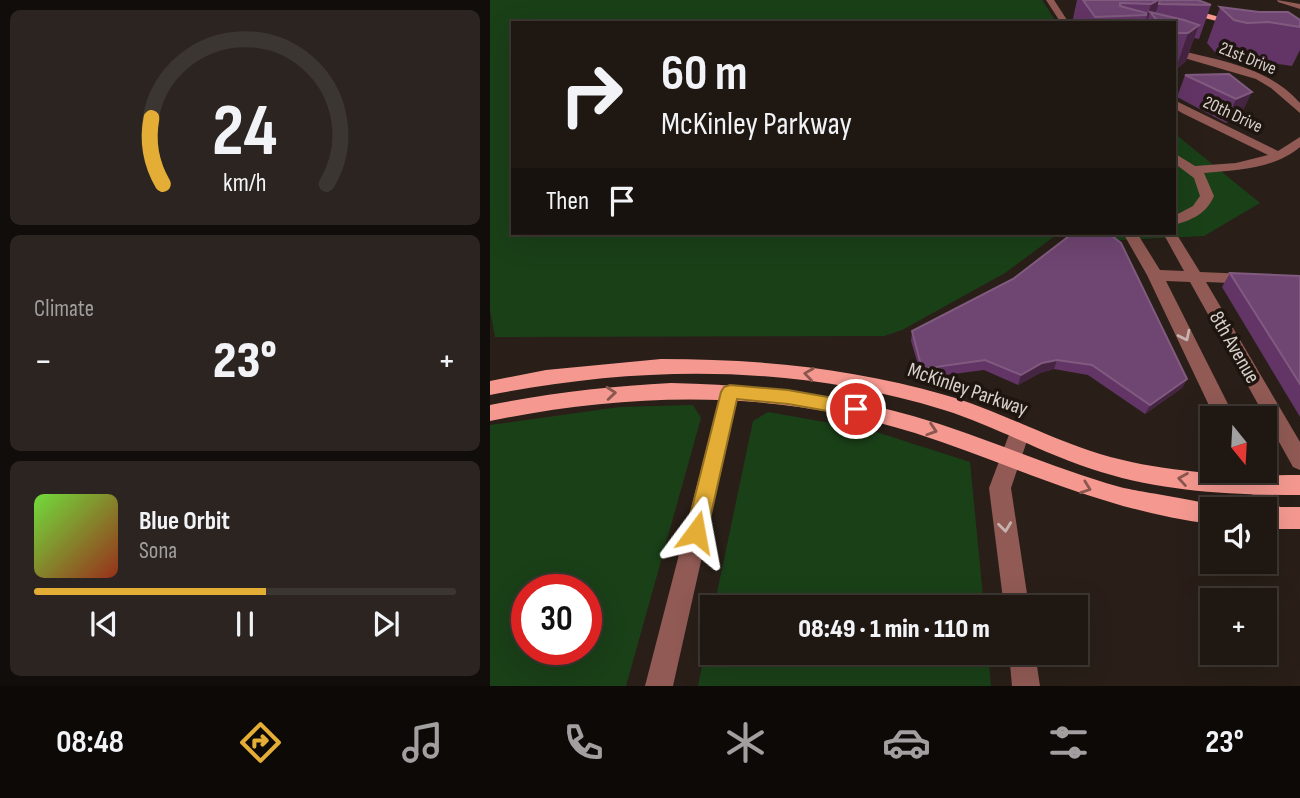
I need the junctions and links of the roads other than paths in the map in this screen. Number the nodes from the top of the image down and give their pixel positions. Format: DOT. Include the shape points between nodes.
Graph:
graph roads {
  1 [pos="1050,0"];
  2 [pos="1281,0"];
  3 [pos="1124,1"];
  4 [pos="1135,3"];
  5 [pos="1300,7"];
  6 [pos="1064,21"];
  7 [pos="1250,30"];
  8 [pos="1176,53"];
  9 [pos="1176,104"];
  10 [pos="1300,110"];
  11 [pos="1300,141"];
  12 [pos="1279,156"];
  13 [pos="1176,158"];
  14 [pos="1194,170"];
  15 [pos="1176,219"];
  16 [pos="1131,235"];
  17 [pos="1171,235"];
  18 [pos="1155,275"];
  19 [pos="1194,276"];
  20 [pos="1300,281"];
  21 [pos="490,388"];
  22 [pos="730,392"];
  23 [pos="1219,406"];
  24 [pos="490,413"];
  25 [pos="1020,432"];
  26 [pos="1010,459"];
  27 [pos="1300,461"];
  28 [pos="1200,480"];
  29 [pos="1278,482"];
  30 [pos="1300,485"];
  31 [pos="1200,512"];
  32 [pos="1277,518"];
  33 [pos="1300,519"];
  34 [pos="1014,595"];
  35 [pos="1023,665"];
  36 [pos="659,686"];
  37 [pos="1026,686"];
  1 -- 6 [label="street"];
  2 -- 5 [label="street"];
  3 -- 4 [label="main road"];
  4 -- 7 [label="main road"];
  8 -- 10 [label="street, 21st Drive" via="1253,75 1286,94"];
  9 -- 12 [label="street, 20th Drive"];
  11 -- 12 [label="street"];
  12 -- 14 [label="street"];
  13 -- 14 [label="street"];
  14 -- 15 [label="street" via="1207,189 1205,202 1194,213"];
  16 -- 18 [label="street, 8th Avenue"];
  17 -- 19 [label="street, 8th Avenue"];
  18 -- 19 [label="street"];
  18 -- 23 [label="street, 8th Avenue, one-way"];
  19 -- 20 [label="street"];
  19 -- 27 [label="street, 8th Avenue"];
  25 -- 21 [label="main road, McKinley Parkway, one-way" via="891,388 739,368 614,368"];
  24 -- 22 [label="main road, one-way" via="605,393"];
  22 -- 26 [label="main road, one-way" via="788,397 879,414"];
  22 -- 36 [label="street"];
  25 -- 26 [label="street"];
  28 -- 25 [label="main road, McKinley Parkway, one-way" via="1102,463"];
  26 -- 31 [label="main road, one-way" via="1135,503"];
  26 -- 34 [label="street, one-way" via="1000,488"];
  29 -- 30 [label="main road, McKinley Parkway"];
  32 -- 33 [label="main road"];
  35 -- 37 [label="street"];
}
